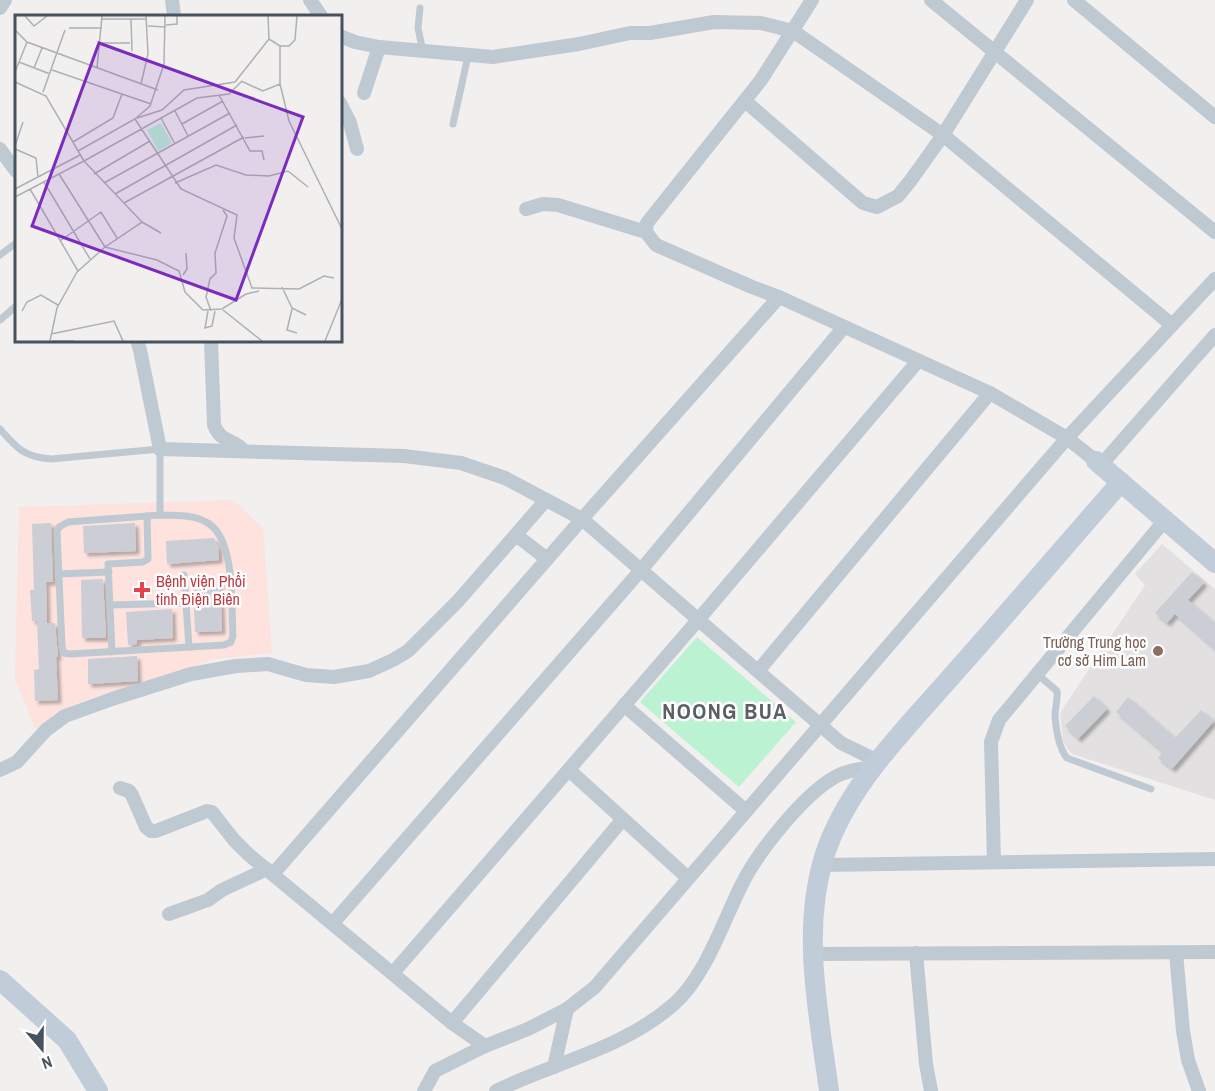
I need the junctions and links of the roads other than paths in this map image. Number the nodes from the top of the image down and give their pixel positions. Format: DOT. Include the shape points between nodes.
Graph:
graph roads {
  1 [pos="5,0"];
  2 [pos="172,0"];
  3 [pos="310,0"];
  4 [pos="812,0"];
  5 [pos="931,0"];
  6 [pos="1027,0"];
  7 [pos="1074,0"];
  8 [pos="0,8"];
  9 [pos="420,8"];
  10 [pos="174,15"];
  11 [pos="320,15"];
  12 [pos="793,31"];
  13 [pos="342,37"];
  14 [pos="379,47"];
  15 [pos="423,52"];
  16 [pos="996,52"];
  17 [pos="468,56"];
  18 [pos="364,93"];
  19 [pos="745,101"];
  20 [pos="342,107"];
  21 [pos="1215,117"];
  22 [pos="453,124"];
  23 [pos="943,135"];
  24 [pos="0,149"];
  25 [pos="357,150"];
  26 [pos="15,170"];
  27 [pos="526,209"];
  28 [pos="646,232"];
  29 [pos="1215,232"];
  30 [pos="15,244"];
  31 [pos="0,255"];
  32 [pos="1215,279"];
  33 [pos="779,297"];
  34 [pos="15,307"];
  35 [pos="0,320"];
  36 [pos="1173,325"];
  37 [pos="844,327"];
  38 [pos="1215,335"];
  39 [pos="137,342"];
  40 [pos="211,342"];
  41 [pos="918,361"];
  42 [pos="990,393"];
  43 [pos="0,429"];
  44 [pos="1067,438"];
  45 [pos="160,449"];
  46 [pos="243,452"];
  47 [pos="1099,463"];
  48 [pos="1121,482"];
  49 [pos="546,500"];
  50 [pos="160,515"];
  51 [pos="147,516"];
  52 [pos="582,519"];
  53 [pos="1165,520"];
  54 [pos="516,535"];
  55 [pos="547,559"];
  56 [pos="1215,563"];
  57 [pos="641,570"];
  58 [pos="109,572"];
  59 [pos="58,574"];
  60 [pos="184,575"];
  61 [pos="186,603"];
  62 [pos="110,605"];
  63 [pos="698,620"];
  64 [pos="189,647"];
  65 [pos="112,652"];
  66 [pos="758,671"];
  67 [pos="1037,674"];
  68 [pos="624,705"];
  69 [pos="820,725"];
  70 [pos="876,764"];
  71 [pos="0,770"];
  72 [pos="569,770"];
  73 [pos="120,788"];
  74 [pos="1151,789"];
  75 [pos="746,811"];
  76 [pos="623,819"];
  77 [pos="1215,859"];
  78 [pos="994,862"];
  79 [pos="823,865"];
  80 [pos="270,871"];
  81 [pos="688,878"];
  82 [pos="168,914"];
  83 [pos="333,923"];
  84 [pos="1176,952"];
  85 [pos="1215,952"];
  86 [pos="916,953"];
  87 [pos="812,954"];
  88 [pos="393,973"];
  89 [pos="0,980"];
  90 [pos="567,1009"];
  91 [pos="453,1023"];
  92 [pos="485,1046"];
  93 [pos="555,1065"];
  94 [pos="98,1091"];
  95 [pos="424,1091"];
  96 [pos="496,1091"];
  97 [pos="829,1091"];
  98 [pos="931,1091"];
  99 [pos="1198,1091"];
  1 -- 8 [label="street"];
  2 -- 10 [label="street"];
  3 -- 11 [label="street"];
  4 -- 12 [label="street"];
  5 -- 16 [label="street"];
  6 -- 16 [label="street"];
  7 -- 21 [label="street"];
  9 -- 15 [label="lane" via="418,28"];
  12 -- 17 [label="street" via="761,23 714,22 493,57"];
  12 -- 19 [label="street"];
  12 -- 23 [label="street"];
  13 -- 14 [label="street"];
  14 -- 15 [label="street"];
  14 -- 18 [label="street"];
  15 -- 17 [label="street"];
  16 -- 23 [label="street"];
  16 -- 29 [label="street"];
  17 -- 22 [label="lane"];
  19 -- 23 [label="street" via="871,206 878,207 898,196"];
  19 -- 28 [label="street" via="647,223"];
  20 -- 25 [label="street"];
  23 -- 36 [label="street"];
  24 -- 26 [label="street"];
  27 -- 28 [label="street" via="558,205"];
  28 -- 33 [label="street" via="656,245"];
  30 -- 31 [label="lane"];
  32 -- 36 [label="street"];
  33 -- 37 [label="street"];
  33 -- 52 [label="street"];
  34 -- 35 [label="lane"];
  36 -- 44 [label="street"];
  37 -- 41 [label="street"];
  37 -- 57 [label="street"];
  38 -- 47 [label="street"];
  39 -- 45 [label="street"];
  40 -- 46 [label="street" via="214,425 219,435 237,444"];
  41 -- 42 [label="street"];
  41 -- 63 [label="street"];
  42 -- 44 [label="street"];
  42 -- 66 [label="street"];
  43 -- 45 [label="lane" via="22,452 37,458"];
  44 -- 47 [label="street"];
  44 -- 69 [label="street"];
  45 -- 46 [label="street"];
  45 -- 50 [label="lane"];
  46 -- 49 [label="street" via="404,456 461,463 506,478"];
  47 -- 48 [label="street"];
  48 -- 53 [label="street"];
  48 -- 70 [label="street"];
  49 -- 52 [label="street"];
  49 -- 54 [label="street"];
  50 -- 51 [label="lane"];
  50 -- 64 [label="lane" via="191,516 205,521 220,535 228,557 231,642"];
  51 -- 58 [label="lane" via="147,560 110,562"];
  51 -- 59 [label="lane" via="62,525 57,532"];
  52 -- 55 [label="street"];
  52 -- 57 [label="street"];
  53 -- 56 [label="street"];
  53 -- 67 [label="street"];
  54 -- 55 [label="street"];
  54 -- 71 [label="street" via="408,651 369,671 334,677 306,675 268,664 191,675 65,716 46,730 17,762"];
  55 -- 80 [label="street"];
  57 -- 63 [label="street"];
  57 -- 83 [label="street"];
  58 -- 59 [label="lane"];
  58 -- 62 [label="lane"];
  59 -- 65 [label="lane" via="64,652"];
  60 -- 61 [label="lane"];
  61 -- 62 [label="lane"];
  61 -- 64 [label="lane"];
  62 -- 65 [label="lane"];
  63 -- 66 [label="street"];
  63 -- 68 [label="street"];
  64 -- 65 [label="lane"];
  66 -- 69 [label="street"];
  67 -- 74 [label="lane" via="1057,691 1055,716 1062,752 1067,758"];
  67 -- 78 [label="street" via="999,720 991,742"];
  68 -- 72 [label="street"];
  68 -- 75 [label="street"];
  69 -- 70 [label="street"];
  69 -- 75 [label="street"];
  70 -- 79 [label="street" via="843,813"];
  70 -- 93 [label="street" via="848,771 823,785 756,857 708,955 676,1002 620,1039"];
  72 -- 76 [label="street"];
  72 -- 88 [label="street"];
  73 -- 80 [label="street" via="132,795 151,831 212,812 234,840"];
  75 -- 81 [label="street"];
  76 -- 81 [label="street"];
  76 -- 91 [label="street"];
  77 -- 78 [label="street"];
  78 -- 79 [label="street"];
  79 -- 87 [label="street"];
  80 -- 82 [label="street"];
  80 -- 83 [label="street"];
  81 -- 90 [label="street" via="595,987"];
  83 -- 88 [label="street"];
  84 -- 85 [label="street"];
  84 -- 86 [label="street"];
  84 -- 99 [label="street" via="1183,1031"];
  86 -- 87 [label="street"];
  86 -- 98 [label="street"];
  87 -- 97 [label="street"];
  88 -- 91 [label="street"];
  89 -- 94 [label="street" via="67,1040"];
  90 -- 92 [label="street"];
  90 -- 93 [label="street"];
  91 -- 92 [label="street"];
  92 -- 95 [label="street" via="435,1071"];
  93 -- 96 [label="street"];
}
